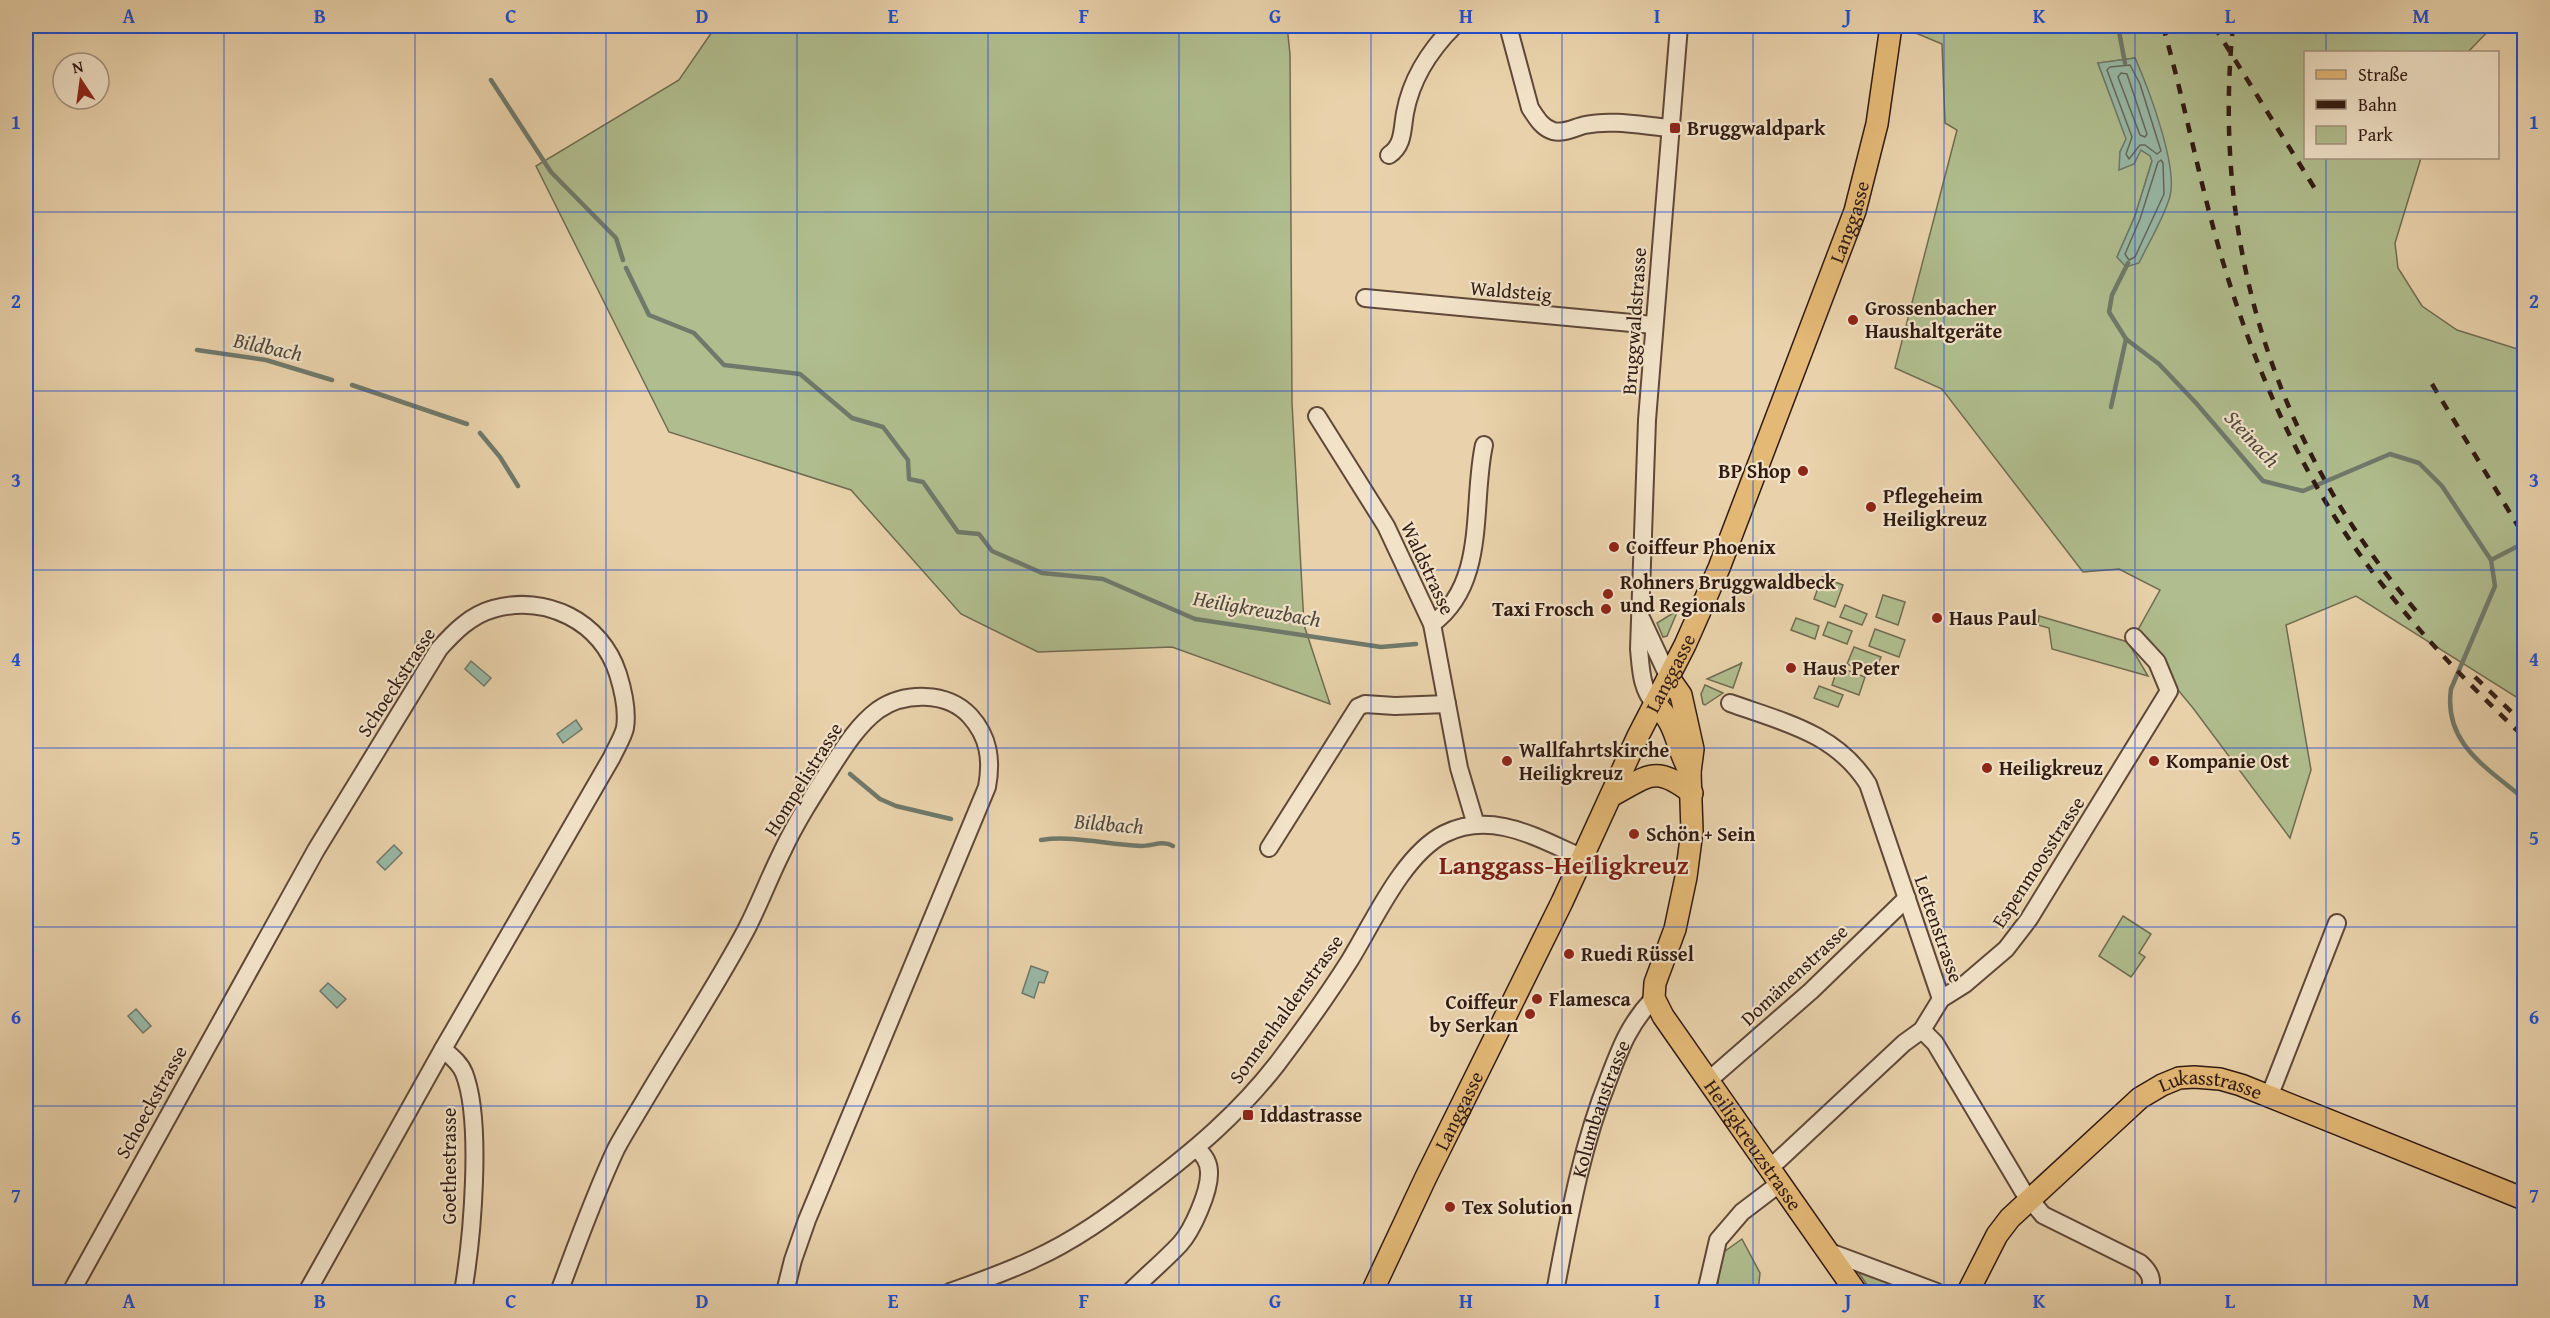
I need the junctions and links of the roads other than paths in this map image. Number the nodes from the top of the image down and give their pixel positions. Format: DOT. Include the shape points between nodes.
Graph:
graph roads {
  1 [pos="1454,26"];
  2 [pos="1508,26"];
  3 [pos="1678,26"];
  4 [pos="1891,26"];
  5 [pos="1671,128"];
  6 [pos="1389,155"];
  7 [pos="1365,298"];
  8 [pos="1653,325"];
  9 [pos="1317,416"];
  10 [pos="1484,445"];
  11 [pos="1642,620"];
  12 [pos="1432,624"];
  13 [pos="2134,637"];
  14 [pos="1669,678"];
  15 [pos="1730,703"];
  16 [pos="1447,704"];
  17 [pos="1655,704"];
  18 [pos="1691,783"];
  19 [pos="1611,796"];
  20 [pos="1476,825"];
  21 [pos="1269,848"];
  22 [pos="1581,858"];
  23 [pos="1907,898"];
  24 [pos="2337,923"];
  25 [pos="1654,998"];
  26 [pos="1941,999"];
  27 [pos="1922,1030"];
  28 [pos="443,1049"];
  29 [pos="1709,1080"];
  30 [pos="2270,1097"];
  31 [pos="1197,1149"];
  32 [pos="1774,1177"];
  33 [pos="2029,1199"];
  34 [pos="2524,1199"];
  35 [pos="1827,1251"];
  36 [pos="71,1293"];
  37 [pos="307,1293"];
  38 [pos="463,1293"];
  39 [pos="559,1293"];
  40 [pos="785,1293"];
  41 [pos="950,1293"];
  42 [pos="1130,1293"];
  43 [pos="1372,1293"];
  44 [pos="1555,1293"];
  45 [pos="1706,1293"];
  46 [pos="1856,1293"];
  47 [pos="1937,1293"];
  48 [pos="1968,1293"];
  49 [pos="2148,1293"];
  1 -- 6 [label="street" via="1417,76 1409,93 1400,144"];
  2 -- 5 [label="street" via="1530,108 1548,129 1560,132 1603,123"];
  3 -- 5 [label="street, Bruggwaldstrasse"];
  4 -- 14 [label="main road, Langgasse" via="1877,124 1855,211 1719,568"];
  5 -- 8 [label="street, Bruggwaldstrasse"];
  7 -- 8 [label="street, Waldsteig"];
  8 -- 11 [label="street, Bruggwaldstrasse"];
  9 -- 12 [label="street, Waldstrasse" via="1386,526"];
  10 -- 12 [label="street" via="1471,566 1457,596"];
  11 -- 14 [label="street, Bruggwaldstrasse"];
  11 -- 17 [label="street, Bruggwaldstrasse" via="1641,673"];
  12 -- 16 [label="street, Waldstrasse"];
  13 -- 26 [label="street, Espenmoosstrasse" via="2157,662 2169,691 2029,919 2006,949"];
  14 -- 17 [label="main road, Langgasse"];
  14 -- 18 [label="main road, Kolumbanstrasse" via="1685,706 1693,749"];
  15 -- 23 [label="street, Lettenstrasse" via="1823,738 1853,762 1868,783"];
  16 -- 20 [label="street, Waldstrasse" via="1459,768"];
  16 -- 21 [label="street" via="1358,707"];
  17 -- 18 [label="main road, Kolumbanstrasse" via="1672,723"];
  17 -- 19 [label="main road, Langgasse"];
  18 -- 19 [label="main road" via="1662,774"];
  18 -- 25 [label="main road, Kolumbanstrasse" via="1692,831 1686,877 1675,929 1655,982"];
  19 -- 22 [label="main road, Langgasse"];
  20 -- 22 [label="street, Sonnenhaldenstrasse" via="1511,828"];
  20 -- 31 [label="street, Sonnenhaldenstrasse" via="1444,834 1416,856 1277,1064"];
  22 -- 43 [label="main road, Langgasse"];
  23 -- 26 [label="street, Lettenstrasse"];
  23 -- 29 [label="street, Domänenstrasse"];
  24 -- 30 [label="street"];
  25 -- 29 [label="main road, Heiligkreuzstrasse"];
  25 -- 44 [label="street, Kolumbanstrasse" via="1633,1022 1596,1111 1578,1173"];
  26 -- 27 [label="street, Lettenstrasse"];
  27 -- 32 [label="street" via="1904,1043"];
  27 -- 33 [label="street" via="1935,1044"];
  28 -- 36 [label="street, Schoeckstrasse" via="625,728 625,695 612,654 592,631 565,613 537,606 492,609 455,631 439,649 313,855"];
  28 -- 37 [label="street, Schoeckstrasse"];
  28 -- 38 [label="street, Goethestrasse" via="463,1071 472,1114 472,1198"];
  29 -- 32 [label="main road, Heiligkreuzstrasse"];
  30 -- 33 [label="main road, Lukasstrasse" via="2220,1079 2194,1077 2173,1081 2140,1098"];
  30 -- 34 [label="main road, Lukasstrasse"];
  31 -- 41 [label="street, Sonnenhaldenstrasse" via="1089,1229 1035,1259"];
  31 -- 42 [label="street" via="1205,1155 1209,1172 1193,1224 1181,1243"];
  32 -- 35 [label="main road, Heiligkreuzstrasse"];
  32 -- 45 [label="street" via="1718,1240"];
  33 -- 48 [label="main road, Lukasstrasse" via="1997,1236"];
  33 -- 49 [label="street" via="2043,1215 2140,1263 2152,1281"];
  35 -- 46 [label="main road, Heiligkreuzstrasse"];
  35 -- 47 [label="street"];
  39 -- 40 [label="street, Hompelistrasse" via="617,1147 717,984 798,822 839,755 863,724 896,700 928,697 950,702 967,712 980,727 989,751 987,788 807,1220"];
}
